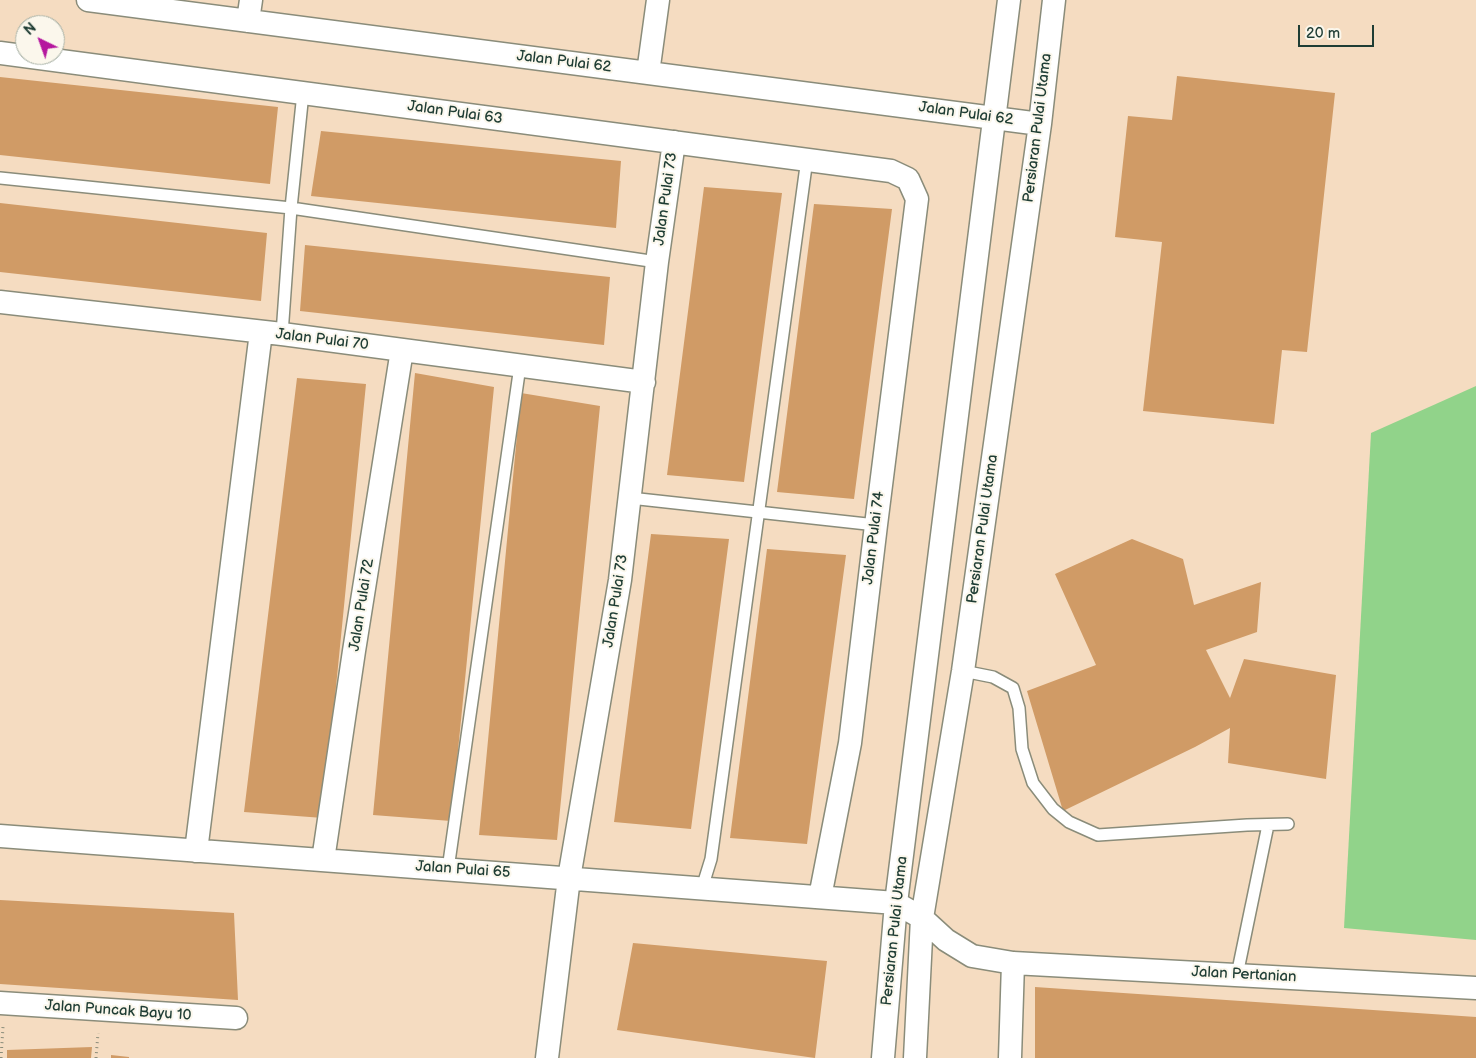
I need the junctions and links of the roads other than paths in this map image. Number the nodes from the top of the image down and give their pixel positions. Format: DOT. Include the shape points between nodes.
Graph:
graph roads {
  1 [pos="88,0"];
  2 [pos="658,0"];
  3 [pos="1009,0"];
  4 [pos="1054,0"];
  5 [pos="249,10"];
  6 [pos="0,53"];
  7 [pos="648,73"];
  8 [pos="303,93"];
  9 [pos="996,118"];
  10 [pos="1040,124"];
  11 [pos="674,142"];
  12 [pos="807,160"];
  13 [pos="0,178"];
  14 [pos="908,179"];
  15 [pos="291,208"];
  16 [pos="657,262"];
  17 [pos="0,302"];
  18 [pos="272,333"];
  19 [pos="402,350"];
  20 [pos="520,366"];
  21 [pos="644,382"];
  22 [pos="630,498"];
  23 [pos="758,512"];
  24 [pos="876,525"];
  25 [pos="963,671"];
  26 [pos="1288,824"];
  27 [pos="1268,825"];
  28 [pos="0,836"];
  29 [pos="196,851"];
  30 [pos="323,860"];
  31 [pos="448,869"];
  32 [pos="570,878"];
  33 [pos="702,888"];
  34 [pos="820,897"];
  35 [pos="896,903"];
  36 [pos="922,918"];
  37 [pos="1013,963"];
  38 [pos="1237,975"];
  39 [pos="1476,988"];
  40 [pos="2,1003"];
  41 [pos="236,1018"];
  42 [pos="547,1058"];
  43 [pos="883,1058"];
  44 [pos="915,1058"];
  45 [pos="1010,1058"];
  1 -- 5 [label="street, Jalan Pulai 62"];
  2 -- 7 [label="street"];
  3 -- 9 [label="street, Persiaran Pulai Utama"];
  4 -- 10 [label="street, Persiaran Pulai Utama"];
  5 -- 7 [label="street, Jalan Pulai 62"];
  6 -- 8 [label="street, Jalan Pulai 63"];
  7 -- 9 [label="street, Jalan Pulai 62"];
  8 -- 11 [label="street, Jalan Pulai 63"];
  8 -- 15 [label="lane"];
  9 -- 10 [label="street, Jalan Pulai 62"];
  9 -- 35 [label="street, Persiaran Pulai Utama"];
  10 -- 25 [label="street, Persiaran Pulai Utama"];
  11 -- 12 [label="street, Jalan Pulai 63"];
  11 -- 16 [label="street, Jalan Pulai 73"];
  12 -- 14 [label="street, Jalan Pulai 63" via="891,171"];
  12 -- 23 [label="lane"];
  13 -- 15 [label="lane"];
  14 -- 24 [label="street, Jalan Pulai 74" via="917,199"];
  15 -- 16 [label="lane"];
  15 -- 18 [label="lane"];
  16 -- 21 [label="street, Jalan Pulai 73"];
  17 -- 18 [label="street, Jalan Pulai 70"];
  18 -- 19 [label="street, Jalan Pulai 70"];
  18 -- 29 [label="street"];
  19 -- 20 [label="street, Jalan Pulai 70"];
  19 -- 30 [label="street, Jalan Pulai 72"];
  20 -- 21 [label="street, Jalan Pulai 70"];
  20 -- 31 [label="lane"];
  21 -- 22 [label="street, Jalan Pulai 73"];
  22 -- 23 [label="lane"];
  22 -- 32 [label="street, Jalan Pulai 73" via="620,580"];
  23 -- 24 [label="lane"];
  23 -- 33 [label="lane" via="711,859"];
  24 -- 34 [label="street, Jalan Pulai 74" via="850,743"];
  25 -- 27 [label="lane" via="992,677 1014,688 1022,749 1033,783 1053,809 1069,822 1098,834"];
  25 -- 36 [label="street, Persiaran Pulai Utama"];
  26 -- 27 [label="lane"];
  27 -- 38 [label="lane"];
  28 -- 29 [label="street, Jalan Pulai 65"];
  29 -- 30 [label="street, Jalan Pulai 65"];
  30 -- 31 [label="street, Jalan Pulai 65"];
  31 -- 32 [label="street, Jalan Pulai 65"];
  32 -- 33 [label="street, Jalan Pulai 65"];
  32 -- 42 [label="street, Jalan Pulai 73"];
  33 -- 34 [label="street, Jalan Pulai 65"];
  34 -- 35 [label="street, Jalan Pulai 65"];
  35 -- 36 [label="street, Jalan Pulai 65"];
  35 -- 43 [label="street, Persiaran Pulai Utama"];
  36 -- 37 [label="street, Jalan Pertanian" via="946,940 972,956"];
  36 -- 44 [label="street, Persiaran Pulai Utama"];
  37 -- 38 [label="street, Jalan Pertanian"];
  37 -- 45 [label="street"];
  38 -- 39 [label="street, Jalan Pertanian"];
  40 -- 41 [label="street, Jalan Puncak Bayu 10"];
}
